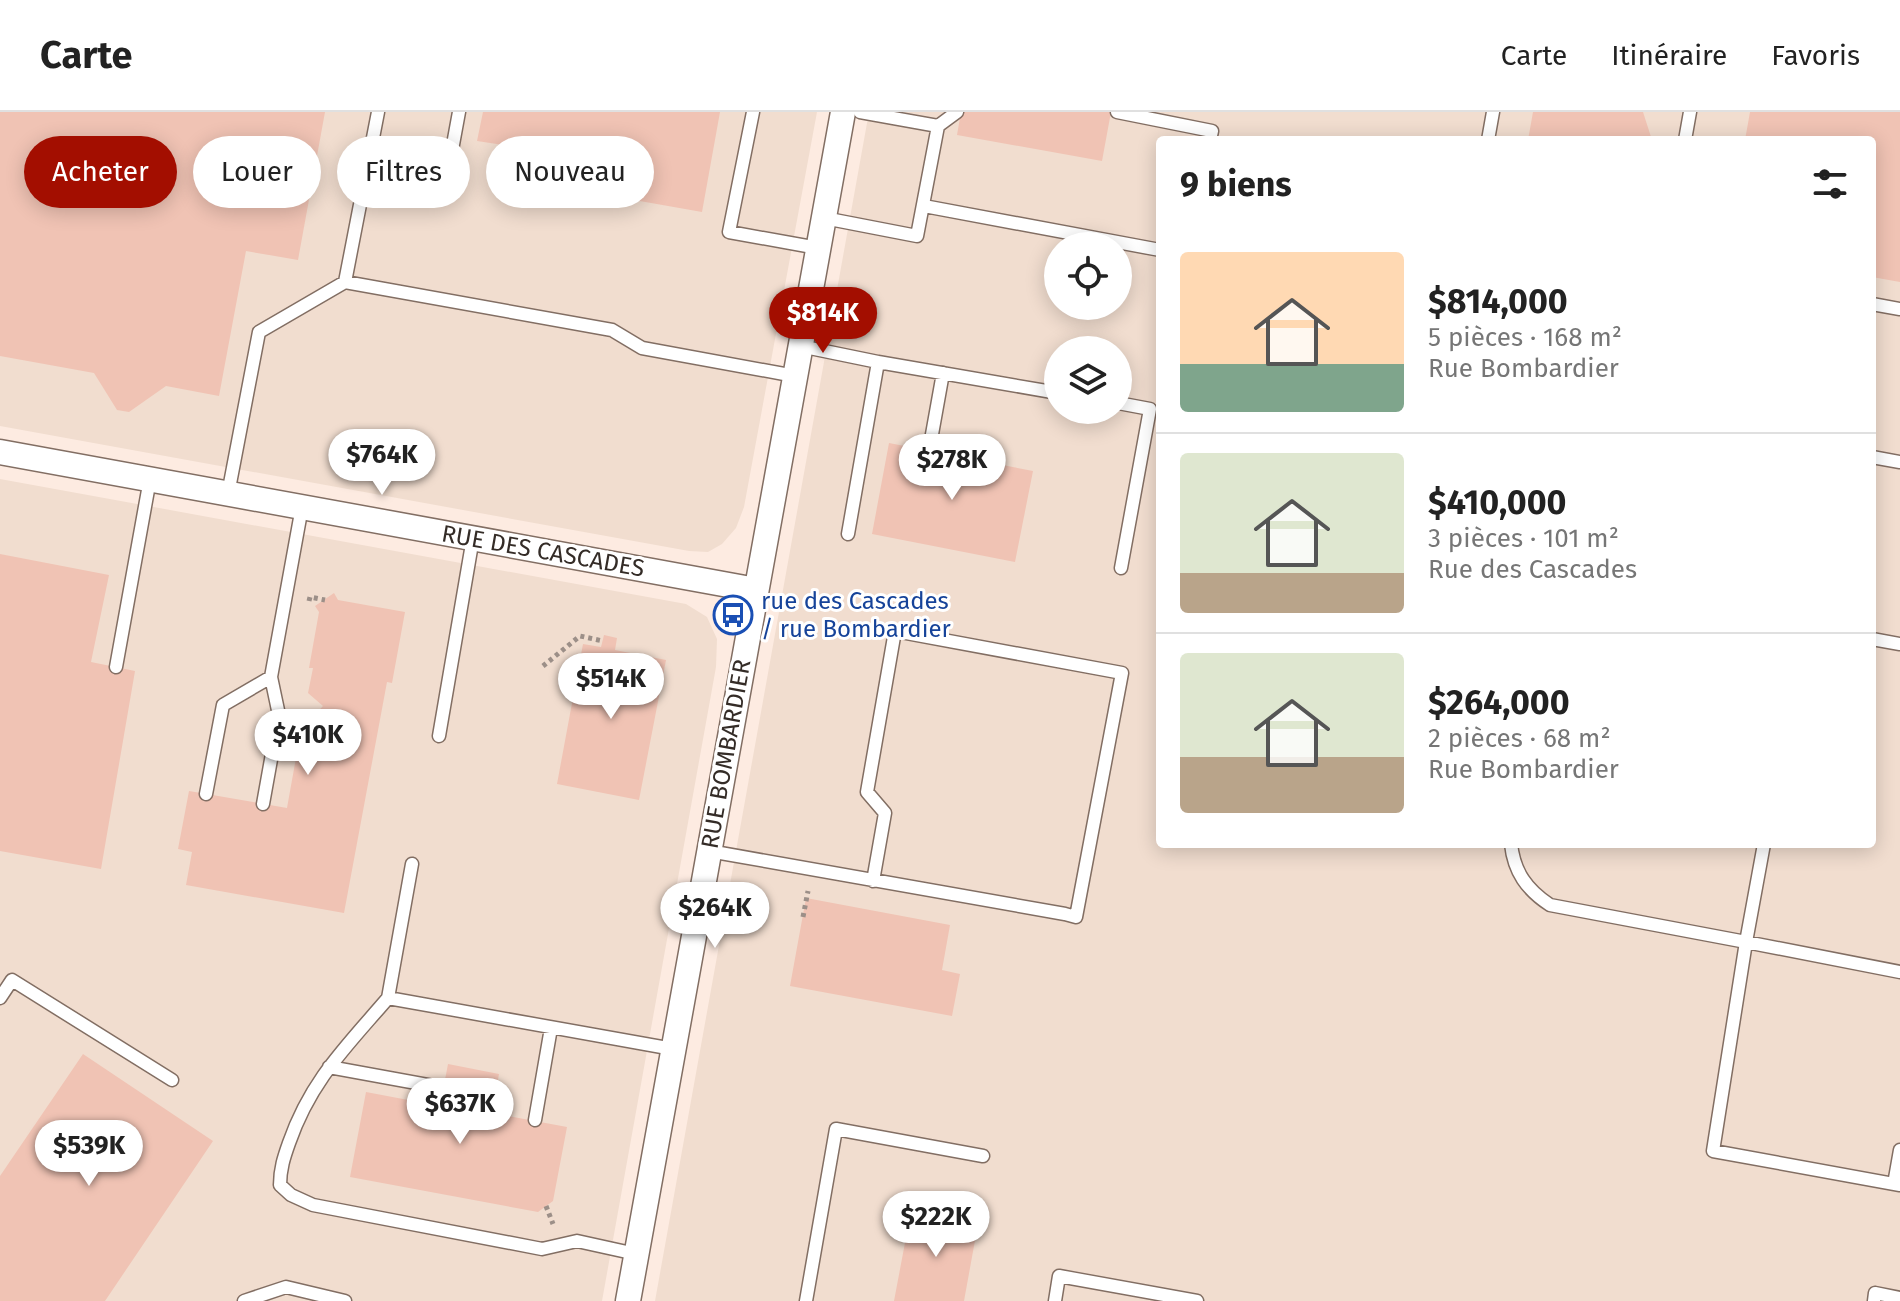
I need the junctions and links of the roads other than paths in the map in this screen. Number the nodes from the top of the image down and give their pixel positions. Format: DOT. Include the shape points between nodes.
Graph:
graph roads {
  1 [pos="378,112"];
  2 [pos="459,112"];
  3 [pos="753,112"];
  4 [pos="843,112"];
  5 [pos="860,112"];
  6 [pos="957,112"];
  7 [pos="1117,112"];
  8 [pos="1493,112"];
  9 [pos="1690,112"];
  10 [pos="923,118"];
  11 [pos="938,126"];
  12 [pos="455,136"];
  13 [pos="1211,136"];
  14 [pos="1489,136"];
  15 [pos="1686,136"];
  16 [pos="924,206"];
  17 [pos="824,218"];
  18 [pos="818,248"];
  19 [pos="1156,249"];
  20 [pos="345,282"];
  21 [pos="1876,305"];
  22 [pos="1900,309"];
  23 [pos="800,346"];
  24 [pos="878,362"];
  25 [pos="943,373"];
  26 [pos="795,376"];
  27 [pos="1044,391"];
  28 [pos="1132,406"];
  29 [pos="929,451"];
  30 [pos="0,452"];
  31 [pos="1876,458"];
  32 [pos="1900,462"];
  33 [pos="150,479"];
  34 [pos="228,494"];
  35 [pos="302,507"];
  36 [pos="848,534"];
  37 [pos="473,538"];
  38 [pos="1121,568"];
  39 [pos="756,590"];
  40 [pos="1876,640"];
  41 [pos="1900,644"];
  42 [pos="116,667"];
  43 [pos="271,677"];
  44 [pos="439,736"];
  45 [pos="206,794"];
  46 [pos="263,804"];
  47 [pos="1512,848"];
  48 [pos="1763,848"];
  49 [pos="709,851"];
  50 [pos="412,864"];
  51 [pos="873,881"];
  52 [pos="1746,942"];
  53 [pos="1900,972"];
  54 [pos="0,998"];
  55 [pos="388,998"];
  56 [pos="551,1028"];
  57 [pos="673,1049"];
  58 [pos="329,1067"];
  59 [pos="172,1080"];
  60 [pos="444,1088"];
  61 [pos="535,1120"];
  62 [pos="1900,1150"];
  63 [pos="983,1156"];
  64 [pos="1897,1185"];
  65 [pos="636,1254"];
  66 [pos="1900,1298"];
  67 [pos="244,1301"];
  68 [pos="345,1301"];
  69 [pos="628,1301"];
  70 [pos="806,1301"];
  71 [pos="1055,1301"];
  72 [pos="1197,1301"];
  73 [pos="1874,1301"];
  1 -- 20 [label="lane"];
  2 -- 12 [label="lane"];
  3 -- 18 [label="lane" via="729,232"];
  4 -- 17 [label="street, RUE BOMBARDIER"];
  5 -- 10 [label="lane"];
  6 -- 11 [label="lane"];
  7 -- 13 [label="lane" via="1212,131"];
  8 -- 14 [label="lane"];
  9 -- 15 [label="lane"];
  10 -- 11 [label="lane"];
  11 -- 16 [label="lane"];
  16 -- 17 [label="lane" via="917,236"];
  16 -- 19 [label="lane"];
  17 -- 18 [label="street, RUE BOMBARDIER"];
  18 -- 23 [label="street, RUE BOMBARDIER"];
  20 -- 26 [label="lane" via="612,330 642,348"];
  20 -- 34 [label="lane" via="259,332"];
  21 -- 22 [label="lane"];
  23 -- 24 [label="lane"];
  23 -- 26 [label="street, RUE BOMBARDIER"];
  24 -- 25 [label="lane"];
  24 -- 36 [label="lane"];
  25 -- 27 [label="lane"];
  25 -- 29 [label="lane"];
  26 -- 39 [label="street, RUE BOMBARDIER"];
  28 -- 38 [label="lane" via="1150,409"];
  30 -- 33 [label="street, RUE DES CASCADES"];
  31 -- 32 [label="lane"];
  33 -- 34 [label="street, RUE DES CASCADES"];
  33 -- 42 [label="lane"];
  34 -- 35 [label="street, RUE DES CASCADES"];
  35 -- 37 [label="street, RUE DES CASCADES"];
  35 -- 43 [label="lane"];
  37 -- 39 [label="street, RUE DES CASCADES"];
  37 -- 44 [label="lane"];
  39 -- 49 [label="street, RUE BOMBARDIER"];
  40 -- 41 [label="lane"];
  43 -- 45 [label="lane" via="223,705"];
  43 -- 46 [label="lane" via="279,715"];
  47 -- 52 [label="lane" via="1519,874 1533,894 1550,905"];
  48 -- 52 [label="lane"];
  49 -- 51 [label="lane"];
  49 -- 57 [label="street, RUE BOMBARDIER"];
  50 -- 55 [label="lane"];
  51 -- 51 [label="lane" via="1076,917 1122,673 895,631 867,792 885,813"];
  52 -- 53 [label="lane"];
  52 -- 64 [label="lane" via="1713,1151"];
  54 -- 59 [label="lane" via="12,980"];
  55 -- 56 [label="lane"];
  55 -- 58 [label="lane"];
  56 -- 57 [label="lane"];
  56 -- 61 [label="lane"];
  57 -- 65 [label="street, RUE BOMBARDIER"];
  58 -- 60 [label="lane"];
  58 -- 65 [label="lane" via="299,1114 280,1170 280,1185 291,1195 313,1205 542,1249 577,1241"];
  62 -- 64 [label="lane"];
  63 -- 70 [label="lane" via="836,1129"];
  65 -- 69 [label="street, RUE BOMBARDIER"];
  66 -- 73 [label="lane" via="1875,1293"];
  67 -- 68 [label="lane" via="286,1287"];
  71 -- 72 [label="lane" via="1059,1276"];
}
